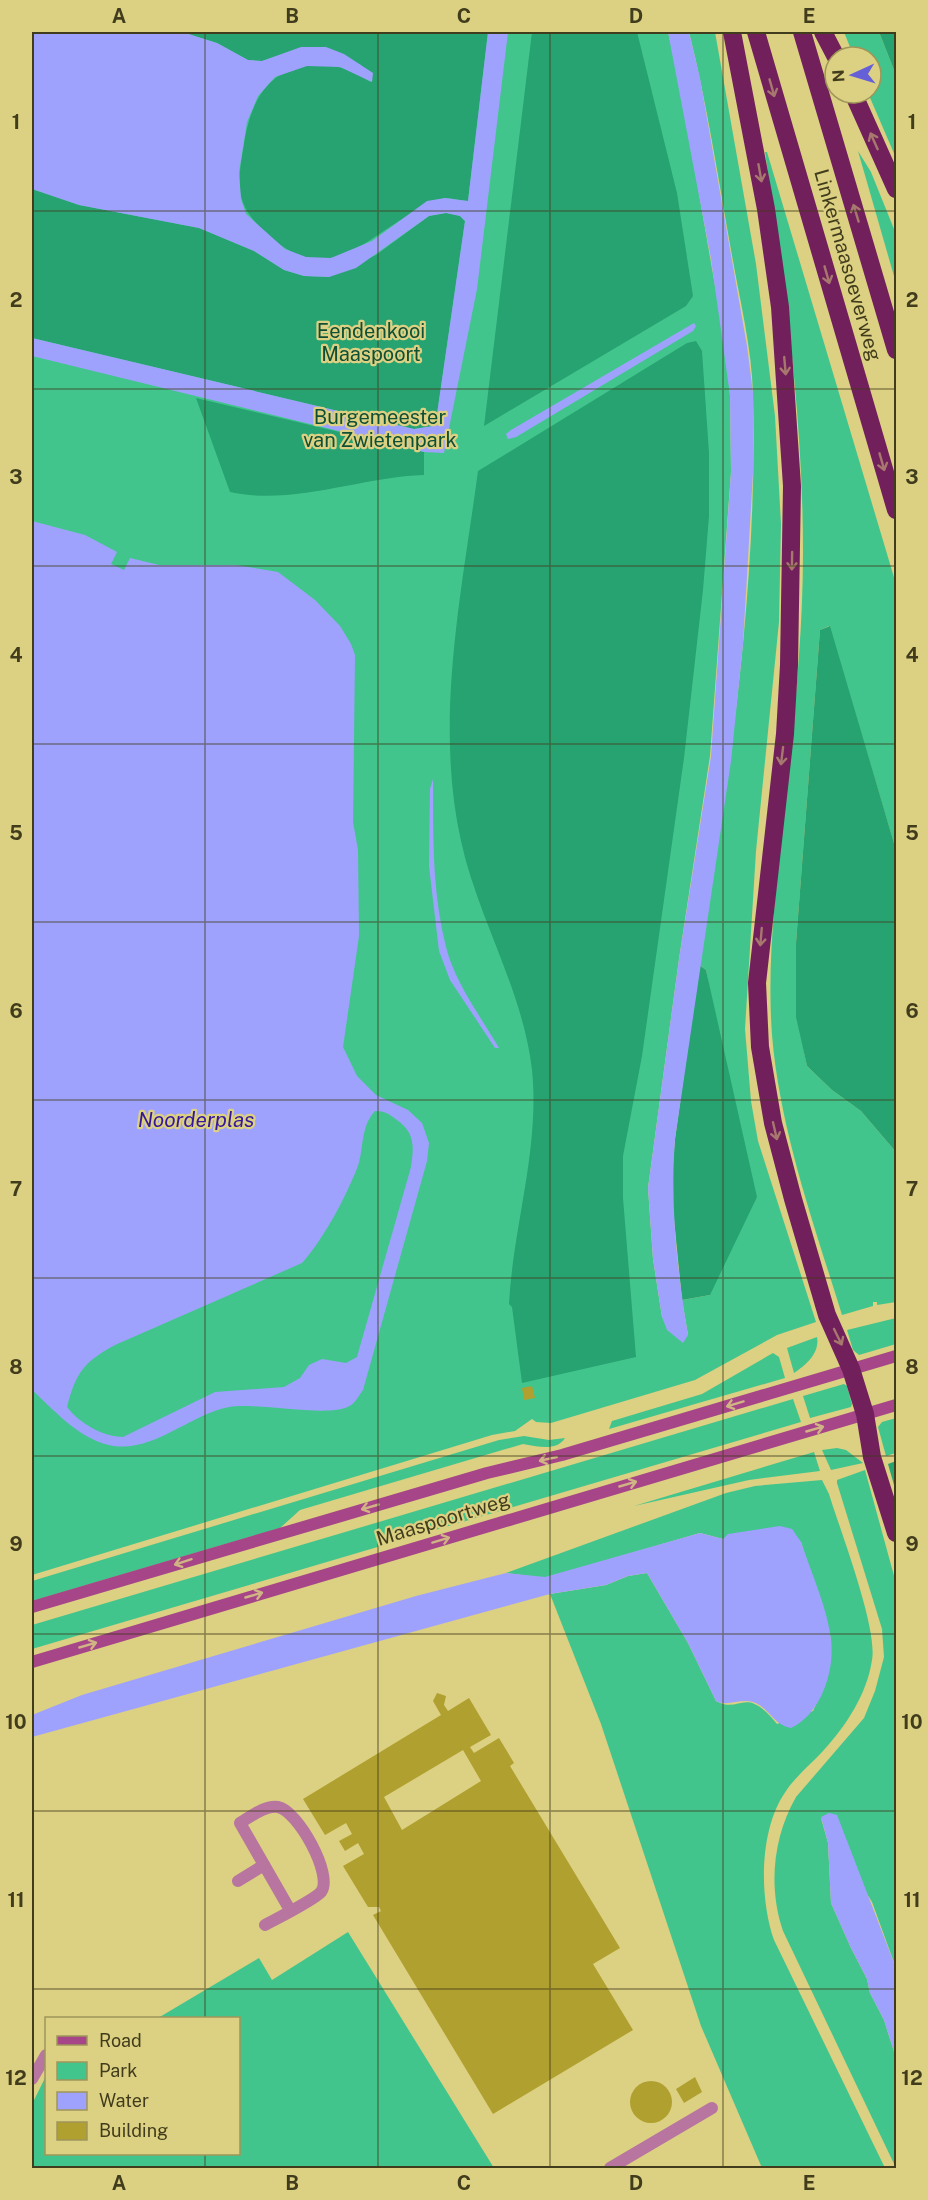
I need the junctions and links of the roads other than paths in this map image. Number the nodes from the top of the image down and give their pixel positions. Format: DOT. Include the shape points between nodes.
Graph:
graph roads {
  1 [pos="732,32"];
  2 [pos="756,32"];
  3 [pos="802,32"];
  4 [pos="858,105"];
  5 [pos="897,189"];
  6 [pos="897,350"];
  7 [pos="897,510"];
  8 [pos="897,1356"];
  9 [pos="851,1370"];
  10 [pos="897,1405"];
  11 [pos="865,1414"];
  12 [pos="897,1533"];
  13 [pos="32,1607"];
  14 [pos="32,1662"];
  15 [pos="264,1865"];
  16 [pos="238,1881"];
  17 [pos="290,1910"];
  18 [pos="265,1925"];
  19 [pos="45,2057"];
  20 [pos="32,2079"];
  21 [pos="712,2108"];
  22 [pos="610,2169"];
  1 -- 9 [label="highway, one-way" via="766,209 780,307 792,486 789,664 785,734 757,983 760,1047 773,1123 804,1236 827,1315"];
  2 -- 7 [label="highway, Linkermaasoeverweg, one-way"];
  6 -- 3 [label="highway, Linkermaasoeverweg, one-way"];
  5 -- 4 [label="highway, one-way"];
  8 -- 9 [label="main road, Maaspoortweg"];
  9 -- 11 [label="highway"];
  9 -- 13 [label="main road, Maaspoortweg, one-way"];
  10 -- 11 [label="main road, Maaspoortweg"];
  11 -- 12 [label="highway" via="872,1457"];
  14 -- 11 [label="main road, Maaspoortweg, one-way"];
  15 -- 16 [label="lane"];
  15 -- 17 [label="lane"];
  15 -- 17 [label="lane" via="240,1824 266,1808 277,1807 296,1820 323,1866 326,1880 320,1893"];
  17 -- 18 [label="lane"];
  19 -- 20 [label="lane"];
  21 -- 22 [label="lane"];
}
